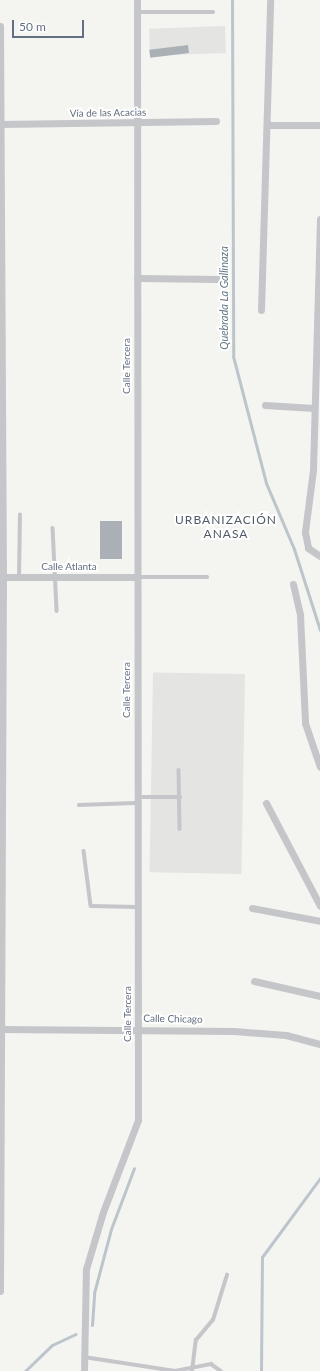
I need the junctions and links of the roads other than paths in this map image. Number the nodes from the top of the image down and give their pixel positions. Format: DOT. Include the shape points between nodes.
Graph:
graph roads {
  1 [pos="137,0"];
  2 [pos="270,0"];
  3 [pos="137,12"];
  4 [pos="213,12"];
  5 [pos="0,26"];
  6 [pos="216,121"];
  7 [pos="138,123"];
  8 [pos="1,124"];
  9 [pos="266,125"];
  10 [pos="320,125"];
  11 [pos="320,219"];
  12 [pos="137,278"];
  13 [pos="218,279"];
  14 [pos="318,284"];
  15 [pos="261,310"];
  16 [pos="265,405"];
  17 [pos="314,408"];
  18 [pos="316,470"];
  19 [pos="20,515"];
  20 [pos="53,528"];
  21 [pos="318,556"];
  22 [pos="207,576"];
  23 [pos="2,577"];
  24 [pos="19,577"];
  25 [pos="56,577"];
  26 [pos="138,577"];
  27 [pos="293,584"];
  28 [pos="57,611"];
  29 [pos="320,767"];
  30 [pos="179,770"];
  31 [pos="180,797"];
  32 [pos="136,800"];
  33 [pos="266,803"];
  34 [pos="79,805"];
  35 [pos="180,829"];
  36 [pos="84,851"];
  37 [pos="320,906"];
  38 [pos="137,907"];
  39 [pos="252,908"];
  40 [pos="320,921"];
  41 [pos="254,981"];
  42 [pos="320,996"];
  43 [pos="138,1028"];
  44 [pos="1,1030"];
  45 [pos="320,1044"];
  46 [pos="228,1275"];
  47 [pos="0,1291"];
  48 [pos="84,1357"];
  49 [pos="192,1370"];
  50 [pos="84,1371"];
  51 [pos="221,1371"];
  1 -- 3 [label="street, Calle Tercera"];
  2 -- 9 [label="street"];
  3 -- 4 [label="lane"];
  3 -- 7 [label="street, Calle Tercera"];
  5 -- 8 [label="street"];
  6 -- 7 [label="street, Vía de las Acacias"];
  7 -- 8 [label="street, Vía de las Acacias"];
  7 -- 12 [label="street, Calle Tercera"];
  8 -- 23 [label="street"];
  9 -- 10 [label="street"];
  9 -- 15 [label="street"];
  11 -- 14 [label="street"];
  12 -- 13 [label="street"];
  12 -- 26 [label="street, Calle Tercera"];
  14 -- 17 [label="street"];
  16 -- 17 [label="street"];
  17 -- 18 [label="street"];
  18 -- 21 [label="street" via="305,532 308,548"];
  19 -- 24 [label="lane"];
  20 -- 25 [label="lane"];
  22 -- 26 [label="lane"];
  23 -- 24 [label="street, Calle Atlanta"];
  23 -- 44 [label="street"];
  24 -- 25 [label="street, Calle Atlanta"];
  25 -- 26 [label="street, Calle Atlanta"];
  25 -- 28 [label="lane"];
  26 -- 32 [label="street, Calle Tercera"];
  27 -- 29 [label="street" via="300,615 305,723"];
  30 -- 31 [label="lane"];
  31 -- 32 [label="lane"];
  31 -- 35 [label="lane"];
  32 -- 34 [label="lane"];
  32 -- 38 [label="street, Calle Tercera"];
  33 -- 37 [label="street"];
  36 -- 38 [label="lane" via="90,906"];
  38 -- 43 [label="street, Calle Tercera"];
  39 -- 40 [label="street"];
  41 -- 42 [label="street"];
  43 -- 44 [label="street, Calle Chicago"];
  43 -- 45 [label="street, Calle Chicago" via="262,1032"];
  43 -- 48 [label="street, Calle Tercera" via="138,1120 91,1247 86,1269"];
  44 -- 47 [label="street"];
  46 -- 49 [label="lane" via="213,1320 196,1340"];
  48 -- 49 [label="lane" via="175,1371"];
  48 -- 50 [label="street, Calle Tercera"];
  49 -- 51 [label="lane" via="211,1364"];
}
